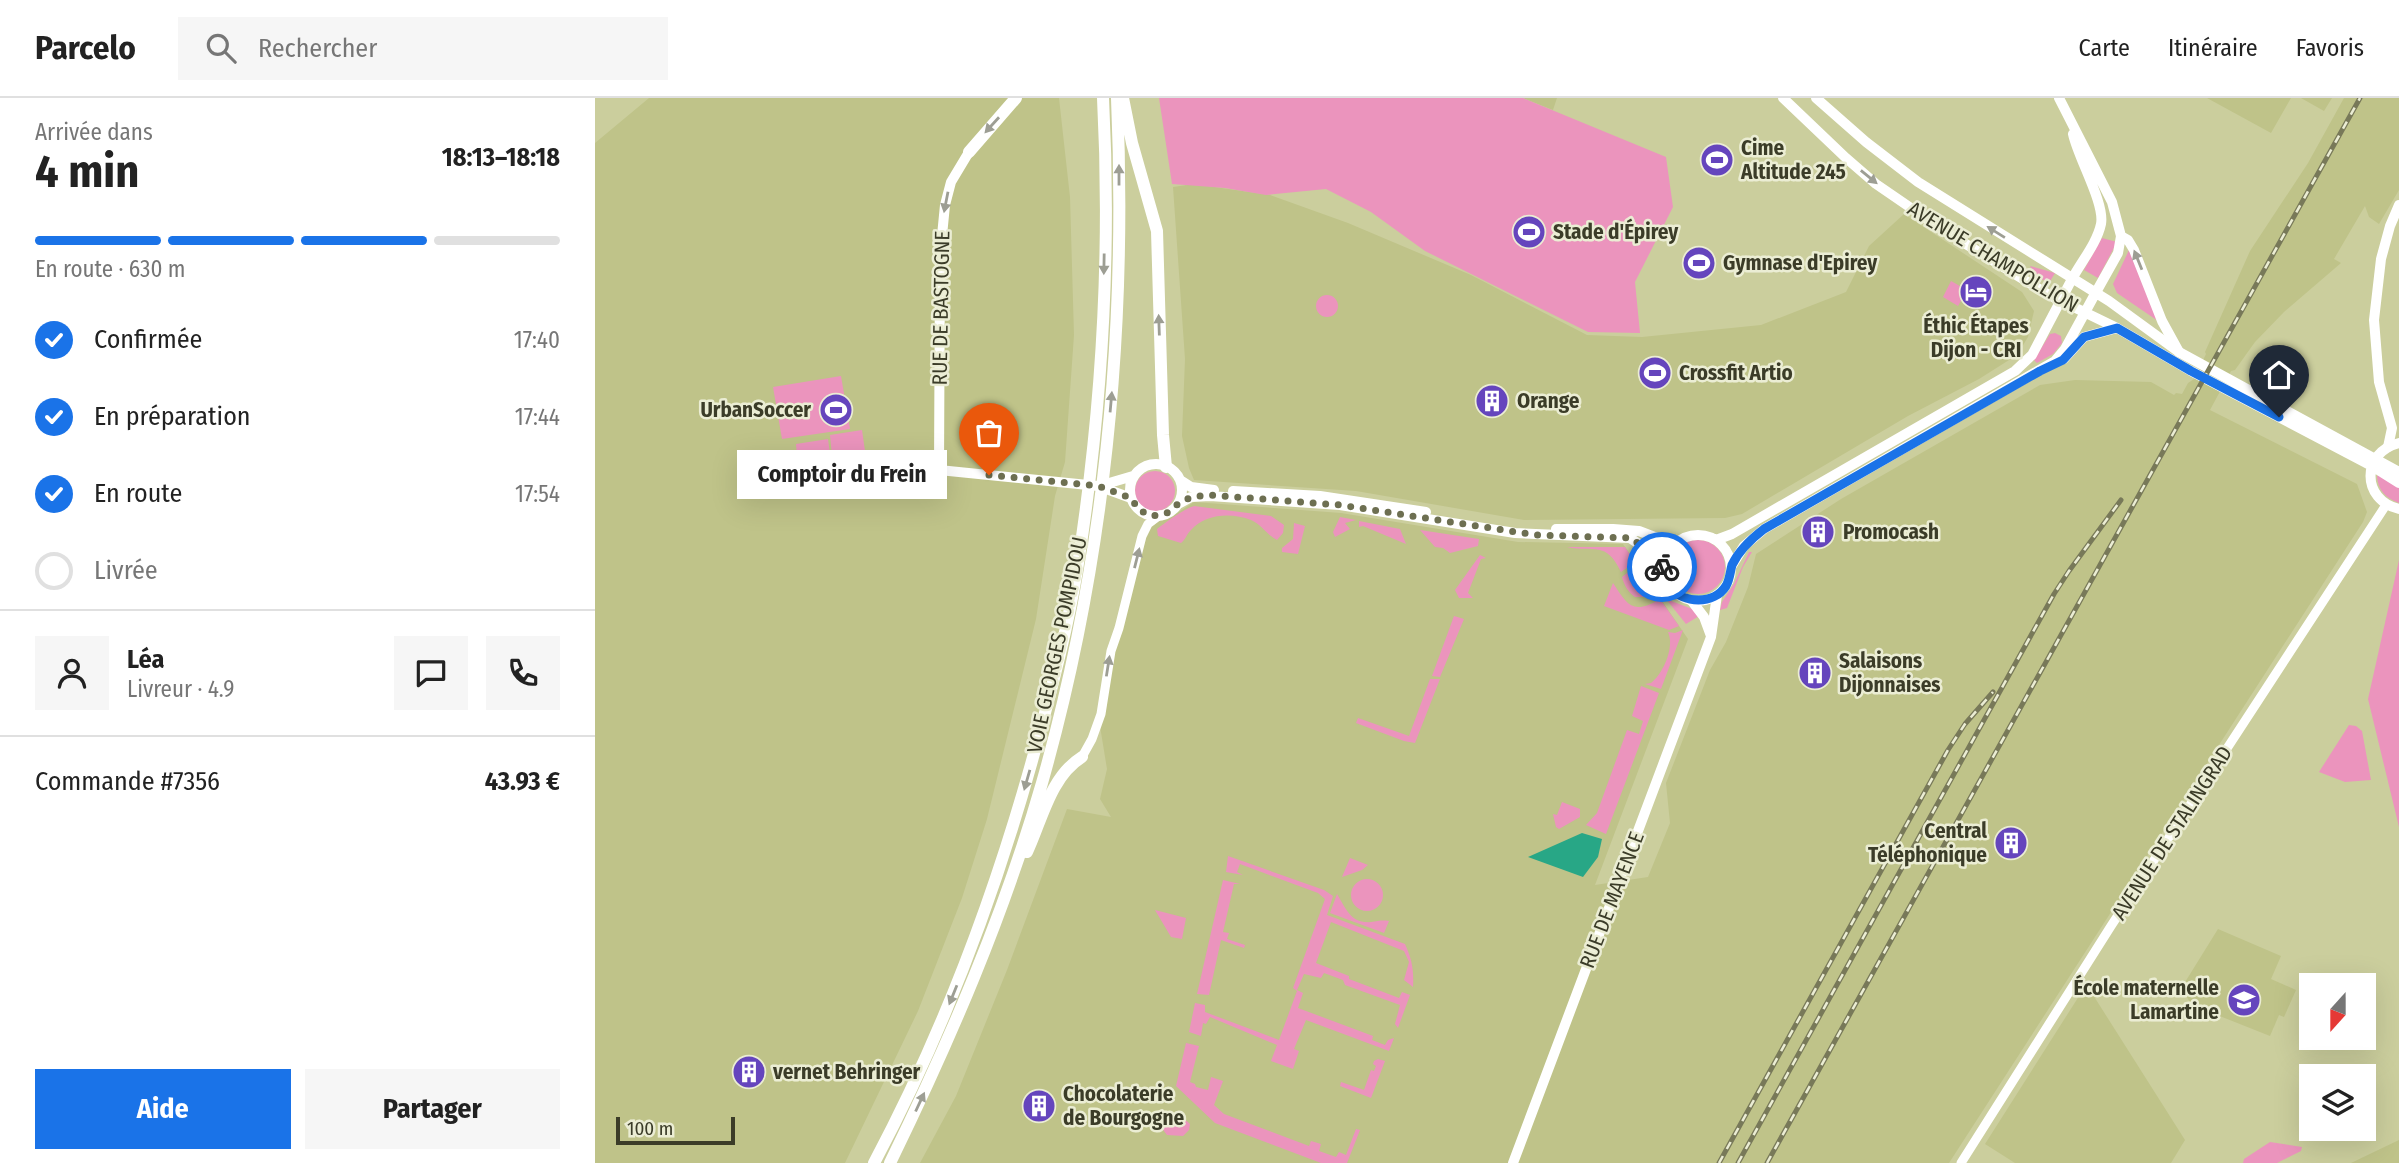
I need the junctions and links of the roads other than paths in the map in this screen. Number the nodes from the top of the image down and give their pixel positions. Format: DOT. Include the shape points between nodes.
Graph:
graph roads {
  1 [pos="1016,98"];
  2 [pos="1103,98"];
  3 [pos="1117,98"];
  4 [pos="1123,98"];
  5 [pos="1783,98"];
  6 [pos="1816,98"];
  7 [pos="2059,98"];
  8 [pos="2071,124"];
  9 [pos="969,152"];
  10 [pos="2399,205"];
  11 [pos="2121,236"];
  12 [pos="2072,279"];
  13 [pos="2095,294"];
  14 [pos="2060,301"];
  15 [pos="2084,313"];
  16 [pos="2117,328"];
  17 [pos="2179,352"];
  18 [pos="2193,367"];
  19 [pos="2040,371"];
  20 [pos="2392,428"];
  21 [pos="2399,437"];
  22 [pos="2393,445"];
  23 [pos="2374,462"];
  24 [pos="1166,467"];
  25 [pos="2399,472"];
  26 [pos="1133,476"];
  27 [pos="1180,480"];
  28 [pos="2399,483"];
  29 [pos="1099,493"];
  30 [pos="1131,498"];
  31 [pos="1178,504"];
  32 [pos="2386,505"];
  33 [pos="2399,509"];
  34 [pos="1160,515"];
  35 [pos="1716,540"];
  36 [pos="1673,544"];
  37 [pos="1731,567"];
  38 [pos="1664,569"];
  39 [pos="1717,594"];
  40 [pos="1691,600"];
  41 [pos="1711,637"];
  42 [pos="1082,757"];
  43 [pos="992,930"];
  44 [pos="874,1163"];
  45 [pos="890,1163"];
  46 [pos="1513,1163"];
  47 [pos="1961,1163"];
  1 -- 9 [label="highway, one-way"];
  2 -- 44 [label="highway, VOIE GEORGES POMPIDOU, one-way" via="1103,307 1098,392 1079,557 1058,663 1009,842 962,973"];
  29 -- 3 [label="highway, VOIE GEORGES POMPIDOU, one-way" via="1118,307"];
  24 -- 4 [label="highway, one-way" via="1157,231"];
  5 -- 14 [label="main road, AVENUE CHAMPOLLION, one-way" via="1846,158 1902,202"];
  12 -- 6 [label="main road, AVENUE CHAMPOLLION, one-way" via="1918,182"];
  7 -- 8 [label="main road"];
  8 -- 11 [label="main road" via="2112,202"];
  8 -- 12 [label="main road" via="2101,221"];
  9 -- 29 [label="main road, RUE DE BASTOGNE, one-way" via="947,195 940,256 939,470"];
  10 -- 20 [label="main road" via="2381,259 2374,320 2379,382"];
  11 -- 13 [label="main road" via="2118,253"];
  17 -- 11 [label="main road, one-way" via="2134,250"];
  12 -- 13 [label="main road, AVENUE CHAMPOLLION"];
  12 -- 14 [label="main road"];
  13 -- 15 [label="main road"];
  13 -- 17 [label="main road, AVENUE CHAMPOLLION"];
  14 -- 15 [label="main road, AVENUE CHAMPOLLION"];
  14 -- 35 [label="main road" via="2032,355 2015,371"];
  15 -- 16 [label="main road, AVENUE CHAMPOLLION"];
  15 -- 19 [label="main road" via="2061,355"];
  16 -- 18 [label="main road, AVENUE CHAMPOLLION"];
  16 -- 19 [label="main road" via="2084,337 2063,360"];
  17 -- 18 [label="main road, AVENUE CHAMPOLLION"];
  18 -- 23 [label="main road, AVENUE CHAMPOLLION"];
  19 -- 37 [label="main road" via="1764,529 1744,545"];
  20 -- 21 [label="main road"];
  20 -- 22 [label="main road"];
  22 -- 23 [label="main road"];
  23 -- 25 [label="main road"];
  23 -- 28 [label="main road"];
  23 -- 32 [label="main road" via="2370,480"];
  24 -- 26 [label="main road" via="1146,466"];
  24 -- 27 [label="main road"];
  26 -- 29 [label="main road"];
  26 -- 30 [label="main road"];
  27 -- 31 [label="main road"];
  27 -- 36 [label="main road" via="1191,487 1346,499 1527,529 1639,531"];
  29 -- 30 [label="main road"];
  29 -- 43 [label="highway, VOIE GEORGES POMPIDOU" via="1086,597 1066,690 1042,783"];
  30 -- 34 [label="main road" via="1145,514"];
  31 -- 34 [label="main road"];
  31 -- 38 [label="main road" via="1210,495 1340,505 1515,533 1630,538"];
  32 -- 33 [label="main road"];
  32 -- 47 [label="street, AVENUE DE STALINGRAD"];
  42 -- 34 [label="street, one-way" via="1097,725 1112,644 1142,536"];
  35 -- 36 [label="main road" via="1695,534"];
  35 -- 37 [label="main road" via="1730,557"];
  36 -- 38 [label="main road"];
  37 -- 39 [label="main road" via="1725,587"];
  38 -- 40 [label="main road" via="1669,585"];
  39 -- 40 [label="main road"];
  39 -- 41 [label="main road, RUE DE MAYENCE"];
  40 -- 41 [label="main road"];
  41 -- 46 [label="main road, RUE DE MAYENCE"];
  42 -- 43 [label="highway" via="1070,765 1050,797"];
  45 -- 43 [label="highway, VOIE GEORGES POMPIDOU, one-way" via="944,1049"];
}
